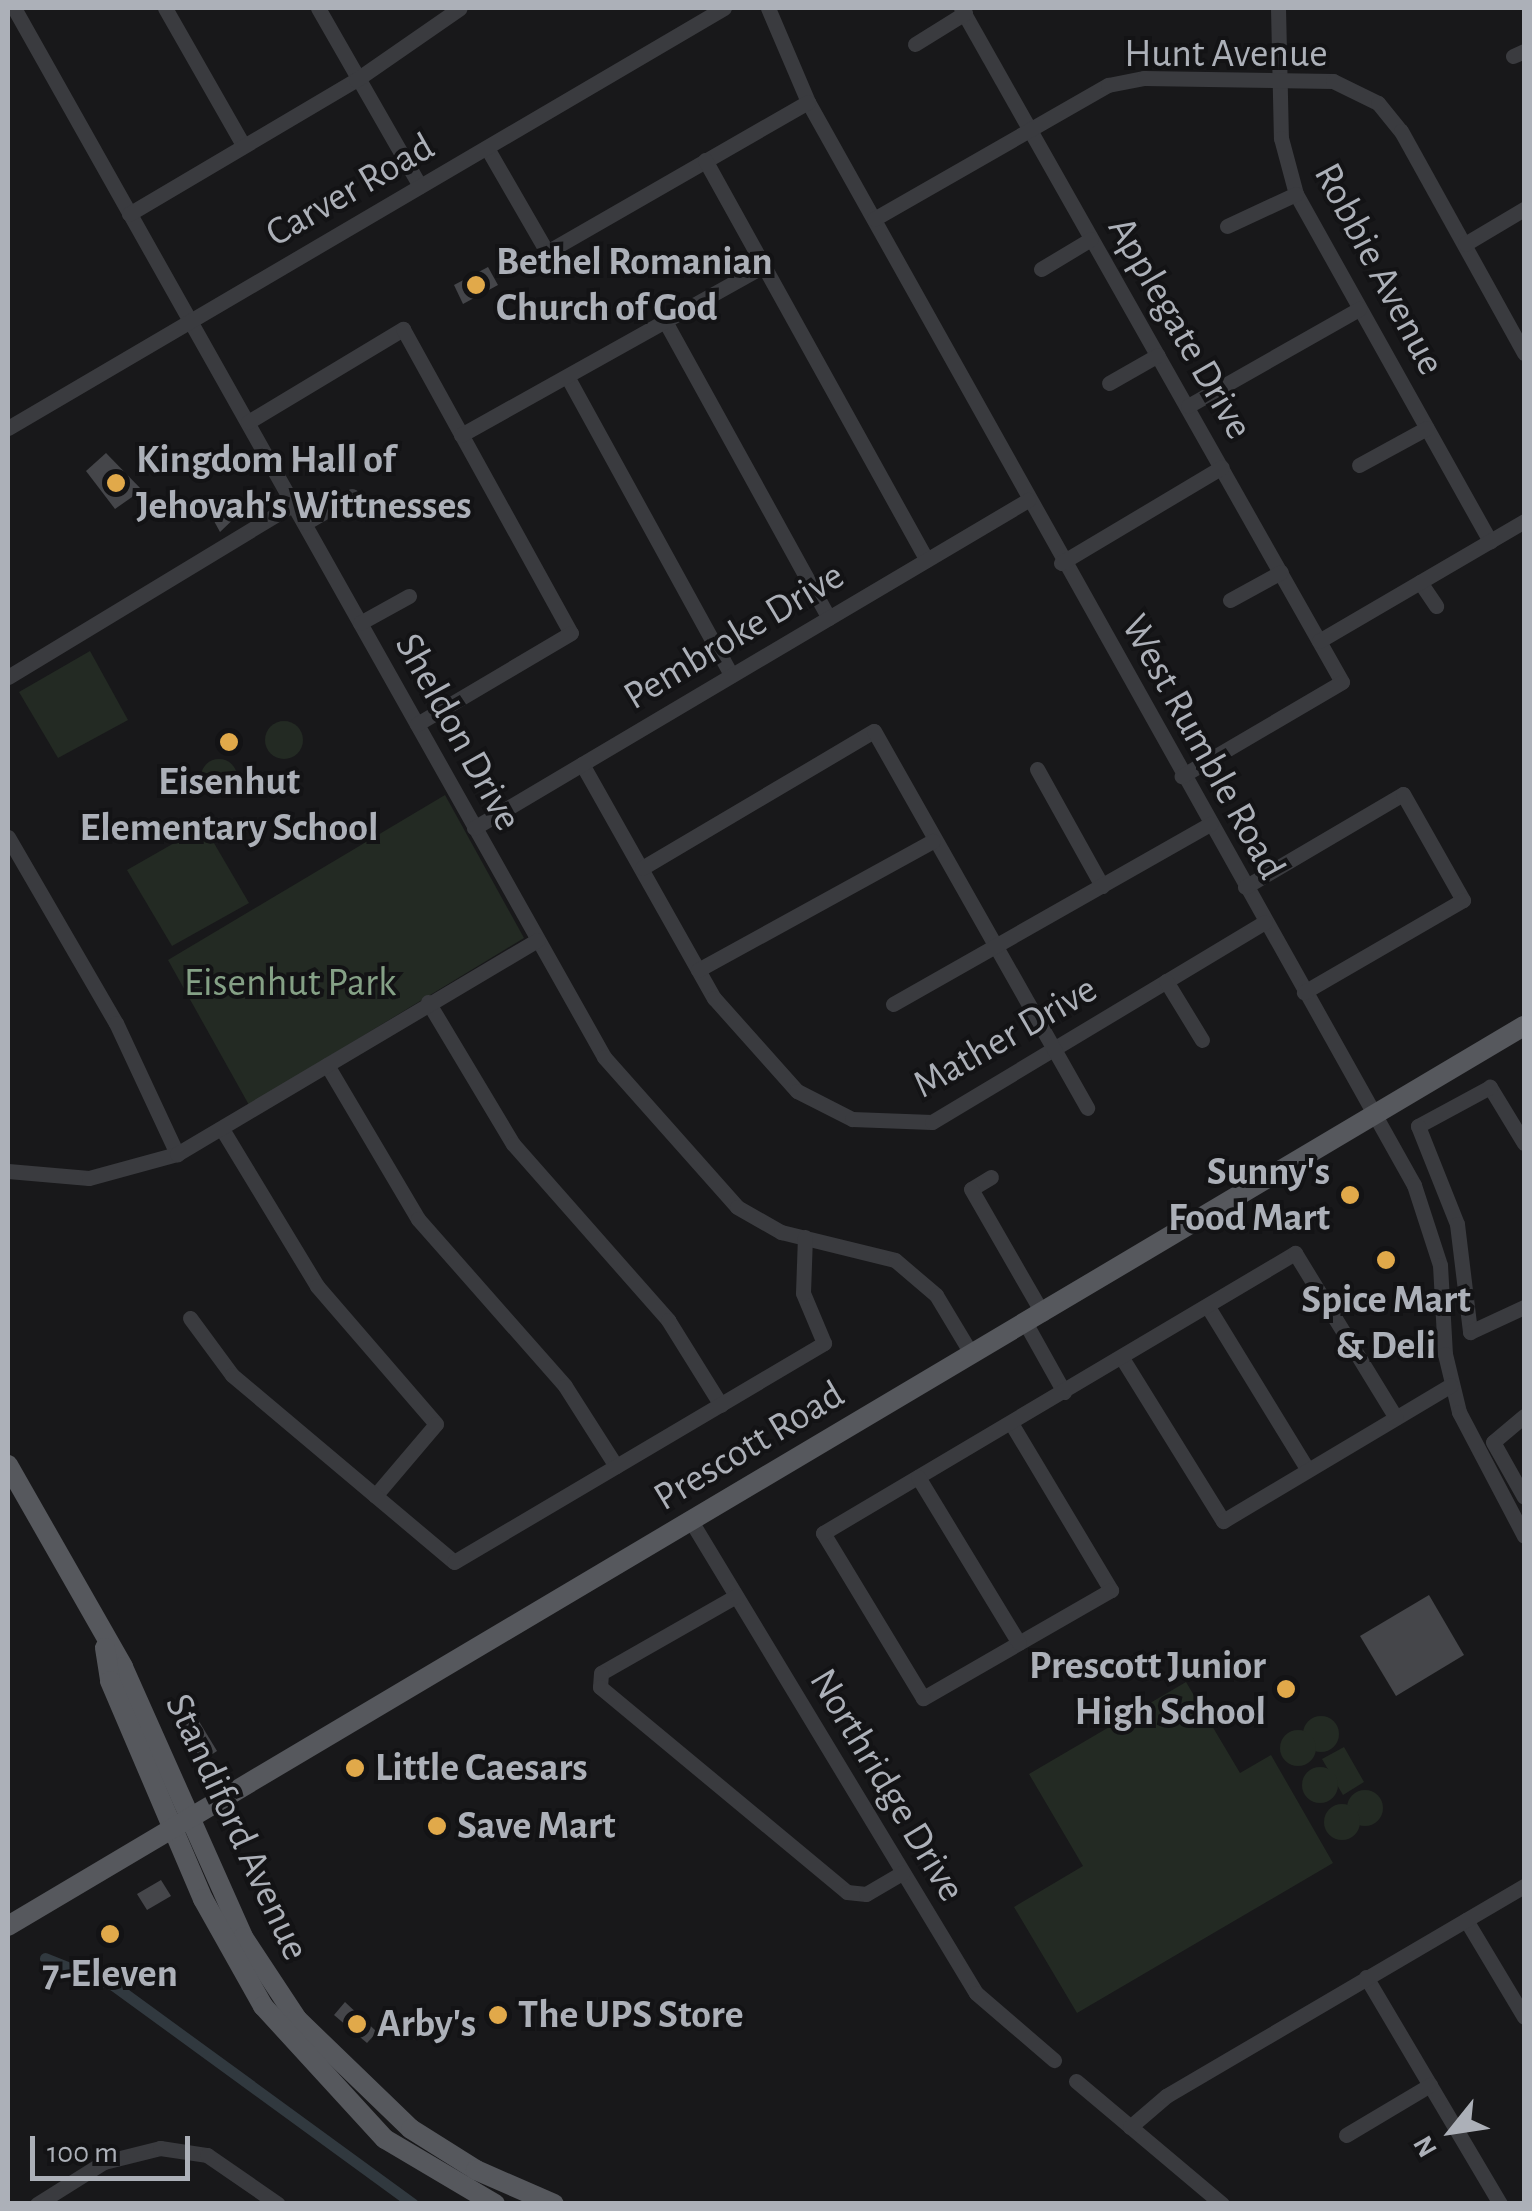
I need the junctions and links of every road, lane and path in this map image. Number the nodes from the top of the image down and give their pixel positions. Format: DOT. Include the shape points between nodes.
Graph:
graph roads {
  1 [pos="14,8"];
  2 [pos="165,8"];
  3 [pos="318,8"];
  4 [pos="460,8"];
  5 [pos="724,8"];
  6 [pos="768,8"];
  7 [pos="1278,8"];
  8 [pos="963,10"];
  9 [pos="915,44"];
  10 [pos="1280,78"];
  11 [pos="356,80"];
  12 [pos="808,102"];
  13 [pos="1031,126"];
  14 [pos="243,145"];
  15 [pos="488,148"];
  16 [pos="705,160"];
  17 [pos="420,186"];
  18 [pos="1296,194"];
  19 [pos="1524,208"];
  20 [pos="129,214"];
  21 [pos="874,218"];
  22 [pos="1227,226"];
  23 [pos="1092,239"];
  24 [pos="1465,244"];
  25 [pos="765,265"];
  26 [pos="1041,269"];
  27 [pos="1359,309"];
  28 [pos="192,318"];
  29 [pos="666,322"];
  30 [pos="1524,353"];
  31 [pos="1158,355"];
  32 [pos="568,378"];
  33 [pos="1109,383"];
  34 [pos="1188,406"];
  35 [pos="248,422"];
  36 [pos="8,428"];
  37 [pos="1427,428"];
  38 [pos="462,435"];
  39 [pos="1360,465"];
  40 [pos="1222,467"];
  41 [pos="352,496"];
  42 [pos="1028,500"];
  43 [pos="294,504"];
  44 [pos="1524,521"];
  45 [pos="305,523"];
  46 [pos="1490,541"];
  47 [pos="927,560"];
  48 [pos="1062,562"];
  49 [pos="1281,572"];
  50 [pos="1420,582"];
  51 [pos="408,596"];
  52 [pos="1230,600"];
  53 [pos="1436,606"];
  54 [pos="829,618"];
  55 [pos="360,623"];
  56 [pos="1318,642"];
  57 [pos="732,675"];
  58 [pos="8,677"];
  59 [pos="416,724"];
  60 [pos="582,764"];
  61 [pos="1037,769"];
  62 [pos="1182,776"];
  63 [pos="1210,824"];
  64 [pos="474,828"];
  65 [pos="8,837"];
  66 [pos="933,841"];
  67 [pos="642,868"];
  68 [pos="1102,886"];
  69 [pos="1245,887"];
  70 [pos="1265,922"];
  71 [pos="537,940"];
  72 [pos="993,947"];
  73 [pos="698,970"];
  74 [pos="1166,981"];
  75 [pos="1304,992"];
  76 [pos="428,1002"];
  77 [pos="894,1004"];
  78 [pos="1524,1026"];
  79 [pos="1202,1040"];
  80 [pos="1052,1050"];
  81 [pos="327,1065"];
  82 [pos="1087,1108"];
  83 [pos="1374,1116"];
  84 [pos="222,1129"];
  85 [pos="1524,1144"];
  86 [pos="177,1154"];
  87 [pos="8,1171"];
  88 [pos="991,1177"];
  89 [pos="805,1237"];
  90 [pos="1208,1306"];
  91 [pos="1524,1307"];
  92 [pos="190,1318"];
  93 [pos="1034,1319"];
  94 [pos="972,1355"];
  95 [pos="1122,1358"];
  96 [pos="1451,1385"];
  97 [pos="1064,1392"];
  98 [pos="720,1405"];
  99 [pos="1524,1416"];
  100 [pos="1396,1418"];
  101 [pos="1010,1423"];
  102 [pos="8,1465"];
  103 [pos="616,1466"];
  104 [pos="1308,1470"];
  105 [pos="918,1477"];
  106 [pos="14,1494"];
  107 [pos="375,1496"];
  108 [pos="1524,1497"];
  109 [pos="691,1521"];
  110 [pos="1522,1528"];
  111 [pos="736,1596"];
  112 [pos="1018,1643"];
  113 [pos="182,1823"];
  114 [pos="902,1873"];
  115 [pos="1524,1886"];
  116 [pos="1466,1920"];
  117 [pos="8,1926"];
  118 [pos="1366,1977"];
  119 [pos="1524,2017"];
  120 [pos="1054,2060"];
  121 [pos="311,2066"];
  122 [pos="1076,2081"];
  123 [pos="1430,2085"];
  124 [pos="398,2120"];
  125 [pos="1130,2127"];
  126 [pos="1346,2135"];
  127 [pos="1497,2199"];
  128 [pos="36,2204"];
  129 [pos="278,2204"];
  130 [pos="495,2204"];
  131 [pos="554,2204"];
  132 [pos="1222,2204"];
  133 [pos="1477,2204"];
  1 -- 20 [label="street, Sheldon Drive"];
  2 -- 14 [label="street"];
  3 -- 11 [label="street"];
  4 -- 11 [label="street"];
  5 -- 15 [label="street, Carver Road"];
  6 -- 12 [label="street, West Rumble Road"];
  7 -- 10 [label="street, Robbie Avenue"];
  8 -- 9 [label="street"];
  8 -- 13 [label="street, Applegate Drive"];
  10 -- 13 [label="street, Hunt Avenue" via="1128,80"];
  10 -- 18 [label="street, Robbie Avenue" via="1281,138"];
  10 -- 24 [label="street, Hunt Avenue" via="1333,82 1378,103"];
  11 -- 14 [label="street"];
  11 -- 17 [label="street"];
  12 -- 16 [label="street"];
  12 -- 21 [label="street, West Rumble Road"];
  13 -- 21 [label="street, Hunt Avenue"];
  13 -- 23 [label="street, Applegate Drive"];
  14 -- 20 [label="street"];
  15 -- 16 [label="street" via="547,252"];
  15 -- 17 [label="street, Carver Road"];
  16 -- 25 [label="street"];
  17 -- 28 [label="street, Carver Road"];
  18 -- 22 [label="street"];
  18 -- 27 [label="street, Robbie Avenue"];
  19 -- 24 [label="street"];
  20 -- 28 [label="street, Sheldon Drive"];
  21 -- 42 [label="street, West Rumble Road"];
  23 -- 26 [label="street"];
  23 -- 31 [label="street, Applegate Drive"];
  24 -- 30 [label="street, Hunt Avenue"];
  25 -- 29 [label="street"];
  25 -- 47 [label="street"];
  27 -- 34 [label="street"];
  27 -- 37 [label="street, Robbie Avenue"];
  28 -- 35 [label="street, Sheldon Drive"];
  28 -- 36 [label="street, Carver Road"];
  29 -- 32 [label="street"];
  29 -- 54 [label="street"];
  31 -- 33 [label="street"];
  31 -- 34 [label="street, Applegate Drive"];
  32 -- 38 [label="street"];
  32 -- 57 [label="street"];
  34 -- 40 [label="street, Applegate Drive"];
  35 -- 38 [label="street" via="403,328"];
  35 -- 43 [label="street, Sheldon Drive"];
  37 -- 39 [label="street"];
  37 -- 46 [label="street, Robbie Avenue"];
  38 -- 59 [label="street" via="571,633"];
  40 -- 48 [label="street"];
  40 -- 49 [label="street, Applegate Drive"];
  41 -- 45 [label="street"];
  42 -- 47 [label="street, Pembroke Drive"];
  42 -- 48 [label="street, West Rumble Road"];
  43 -- 45 [label="street, Sheldon Drive"];
  43 -- 58 [label="street"];
  44 -- 46 [label="street"];
  45 -- 55 [label="street, Sheldon Drive"];
  46 -- 50 [label="street"];
  47 -- 54 [label="street, Pembroke Drive"];
  48 -- 62 [label="street, West Rumble Road"];
  49 -- 52 [label="street"];
  49 -- 56 [label="street, Applegate Drive"];
  50 -- 53 [label="street"];
  50 -- 56 [label="street"];
  51 -- 55 [label="street"];
  54 -- 57 [label="street, Pembroke Drive"];
  55 -- 59 [label="street, Sheldon Drive"];
  56 -- 62 [label="street, Applegate Drive" via="1342,682"];
  57 -- 60 [label="street, Pembroke Drive"];
  59 -- 64 [label="street, Sheldon Drive"];
  60 -- 64 [label="street, Pembroke Drive"];
  60 -- 67 [label="street, Mather Drive"];
  61 -- 68 [label="street"];
  62 -- 63 [label="street, West Rumble Road"];
  63 -- 68 [label="street"];
  63 -- 69 [label="street, West Rumble Road"];
  64 -- 71 [label="street, Sheldon Drive"];
  65 -- 86 [label="street" via="116,1023"];
  66 -- 67 [label="street" via="874,731"];
  66 -- 72 [label="street"];
  66 -- 73 [label="street"];
  67 -- 73 [label="street, Mather Drive"];
  68 -- 72 [label="street"];
  69 -- 70 [label="street, West Rumble Road"];
  69 -- 75 [label="street" via="1403,794 1463,900"];
  70 -- 74 [label="street, Mather Drive"];
  70 -- 75 [label="street, West Rumble Road"];
  71 -- 76 [label="street"];
  71 -- 89 [label="street, Sheldon Drive" via="604,1057 720,1192 758,1222"];
  72 -- 77 [label="street"];
  72 -- 80 [label="street"];
  73 -- 80 [label="street, Mather Drive" via="797,1092 852,1119 921,1126"];
  74 -- 79 [label="street"];
  74 -- 80 [label="street, Mather Drive"];
  75 -- 83 [label="street, West Rumble Road"];
  76 -- 81 [label="street"];
  76 -- 98 [label="street" via="513,1144 668,1320"];
  78 -- 83 [label="main road, Prescott Road"];
  80 -- 82 [label="street"];
  81 -- 84 [label="street"];
  81 -- 103 [label="street" via="418,1219 565,1386"];
  83 -- 93 [label="main road, Prescott Road"];
  83 -- 96 [label="street, West Rumble Road" via="1432,1230"];
  84 -- 86 [label="street"];
  84 -- 107 [label="street" via="316,1286 436,1424"];
  85 -- 91 [label="street" via="1490,1087 1418,1128 1457,1224 1470,1332"];
  86 -- 87 [label="street" via="88,1178"];
  88 -- 93 [label="street" via="971,1188"];
  89 -- 94 [label="street, Sheldon Drive" via="868,1249 909,1269 936,1295"];
  89 -- 98 [label="street" via="803,1293 824,1342"];
  90 -- 95 [label="street"];
  90 -- 100 [label="street" via="1295,1254"];
  90 -- 104 [label="street"];
  92 -- 107 [label="street" via="232,1375"];
  93 -- 94 [label="main road, Prescott Road"];
  93 -- 97 [label="street"];
  94 -- 109 [label="main road, Prescott Road"];
  95 -- 97 [label="street"];
  95 -- 104 [label="street" via="1223,1522"];
  96 -- 100 [label="street"];
  96 -- 110 [label="street, West Rumble Road" via="1476,1454"];
  97 -- 101 [label="street"];
  98 -- 103 [label="street"];
  99 -- 108 [label="street" via="1493,1438"];
  100 -- 104 [label="street"];
  101 -- 105 [label="street"];
  101 -- 112 [label="street" via="1110,1590"];
  102 -- 106 [label="main road, Standiford Avenue"];
  103 -- 107 [label="street" via="454,1562"];
  105 -- 112 [label="street"];
  105 -- 112 [label="street" via="823,1533 924,1698"];
  106 -- 113 [label="main road, Standiford Avenue" via="105,1648 123,1667"];
  109 -- 111 [label="street, Northridge Drive"];
  109 -- 113 [label="main road, Prescott Road"];
  111 -- 114 [label="street, Northridge Drive"];
  111 -- 114 [label="street" via="597,1680 857,1896"];
  113 -- 117 [label="main road, Prescott Road"];
  113 -- 121 [label="main road, Standiford Avenue" via="244,1979"];
  113 -- 124 [label="main road, Standiford Avenue" via="276,1990 336,2065"];
  114 -- 120 [label="street, Northridge Drive" via="976,1993"];
  115 -- 116 [label="street"];
  116 -- 118 [label="street"];
  116 -- 119 [label="street"];
  118 -- 123 [label="street"];
  118 -- 125 [label="street" via="1166,2096"];
  121 -- 124 [label="main road" via="388,2124"];
  121 -- 130 [label="main road, Standiford Avenue" via="385,2139"];
  122 -- 125 [label="street"];
  123 -- 126 [label="street"];
  123 -- 127 [label="street"];
  124 -- 131 [label="main road, Standiford Avenue" via="476,2170"];
  125 -- 132 [label="street"];
  127 -- 133 [label="street"];
  128 -- 129 [label="street" via="104,2162 160,2148 208,2155"];
}
